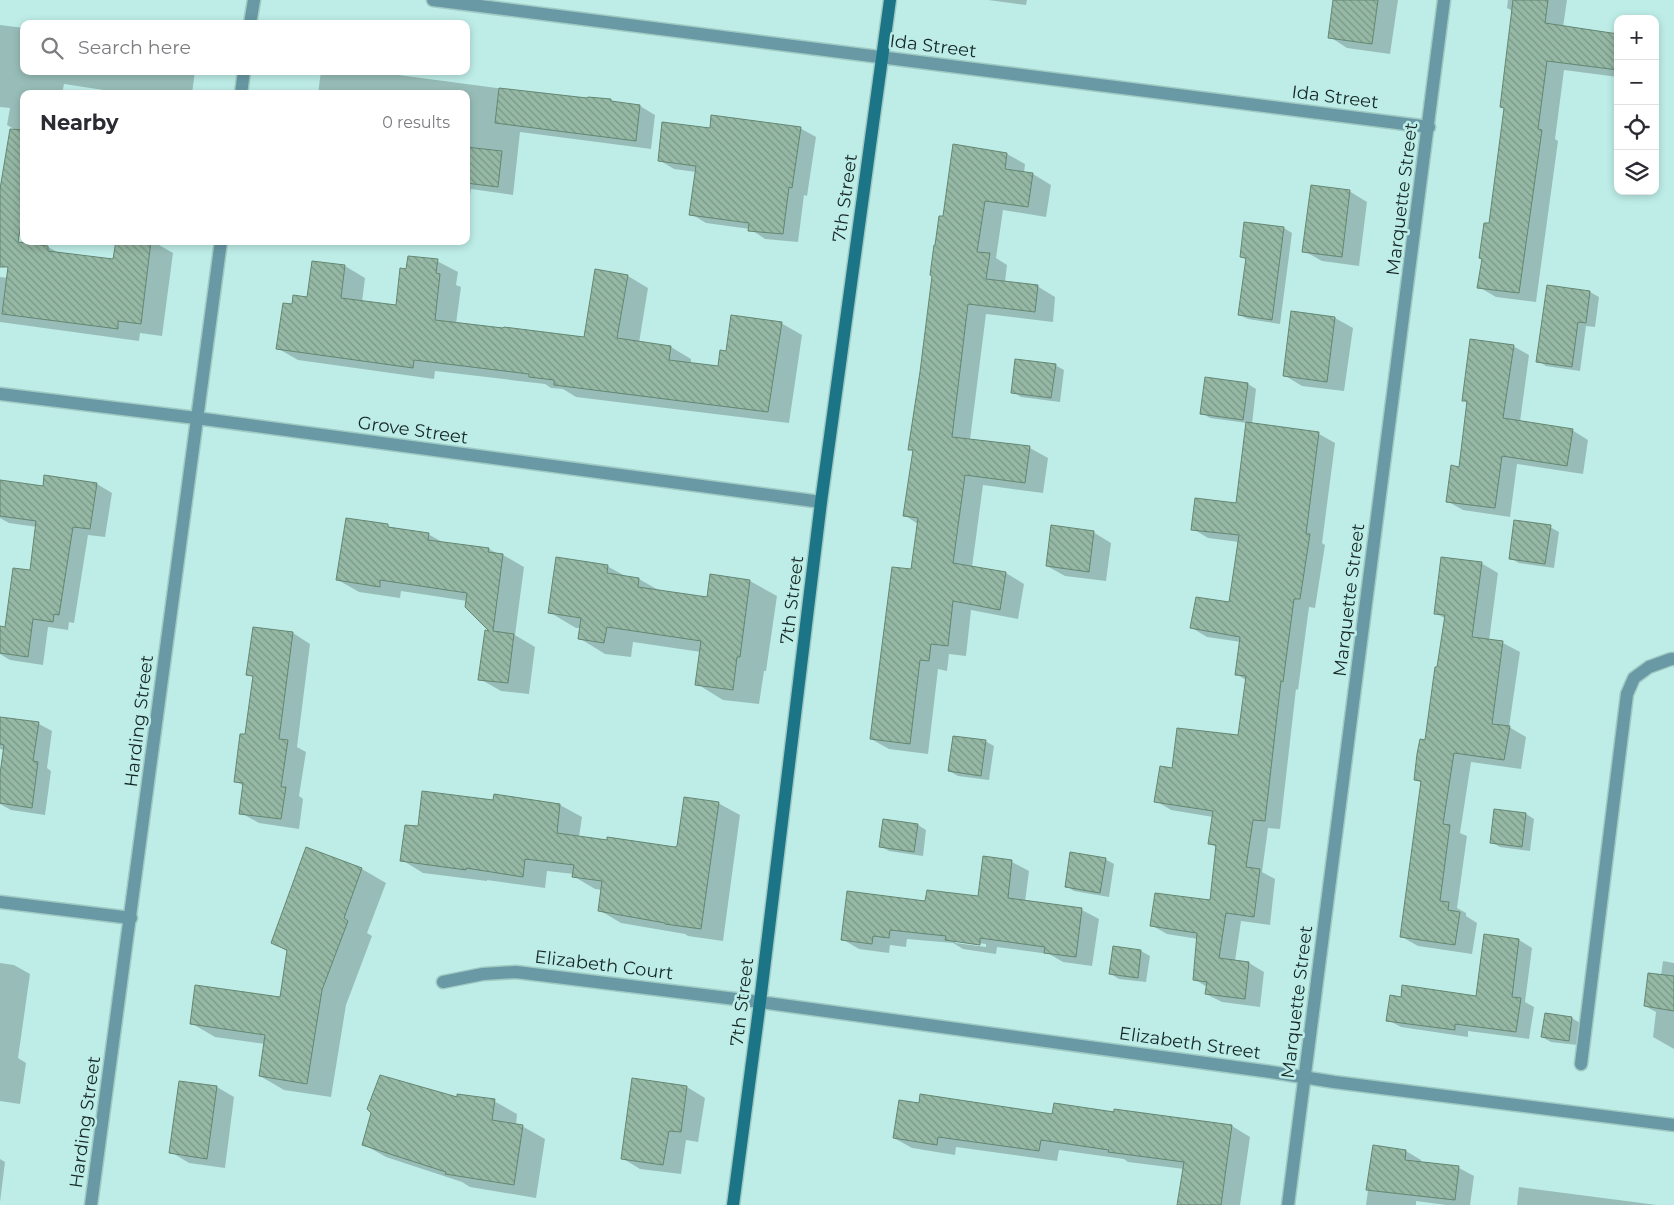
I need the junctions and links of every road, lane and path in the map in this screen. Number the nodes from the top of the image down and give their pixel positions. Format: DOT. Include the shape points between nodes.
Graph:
graph roads {
  1 [pos="254,0"];
  2 [pos="433,0"];
  3 [pos="890,0"];
  4 [pos="1444,0"];
  5 [pos="251,20"];
  6 [pos="882,58"];
  7 [pos="243,75"];
  8 [pos="242,90"];
  9 [pos="1429,126"];
  10 [pos="220,245"];
  11 [pos="0,394"];
  12 [pos="196,418"];
  13 [pos="821,502"];
  14 [pos="1674,659"];
  15 [pos="0,902"];
  16 [pos="131,918"];
  17 [pos="443,982"];
  18 [pos="760,1002"];
  19 [pos="1580,1064"];
  20 [pos="1304,1077"];
  21 [pos="1674,1125"];
  22 [pos="91,1205"];
  23 [pos="733,1205"];
  24 [pos="1288,1205"];
  1 -- 5 [label="street"];
  2 -- 6 [label="street, Ida Street"];
  3 -- 6 [label="street, 7th Street"];
  4 -- 9 [label="street, Marquette Street"];
  6 -- 9 [label="street, Ida Street"];
  6 -- 13 [label="street, 7th Street"];
  7 -- 8 [label="street"];
  9 -- 20 [label="street, Marquette Street"];
  10 -- 12 [label="street, Harding Street"];
  11 -- 12 [label="street, Grove Street"];
  12 -- 13 [label="street, Grove Street"];
  12 -- 16 [label="street, Harding Street"];
  13 -- 18 [label="street, 7th Street"];
  14 -- 19 [label="street" via="1649,667 1634,678 1626,694"];
  15 -- 16 [label="street"];
  16 -- 22 [label="street, Harding Street"];
  17 -- 18 [label="street, Elizabeth Court" via="516,972"];
  18 -- 20 [label="street, Elizabeth Street"];
  18 -- 23 [label="street, 7th Street"];
  20 -- 21 [label="street, Elizabeth Street"];
  20 -- 24 [label="street, Marquette Street"];
}
